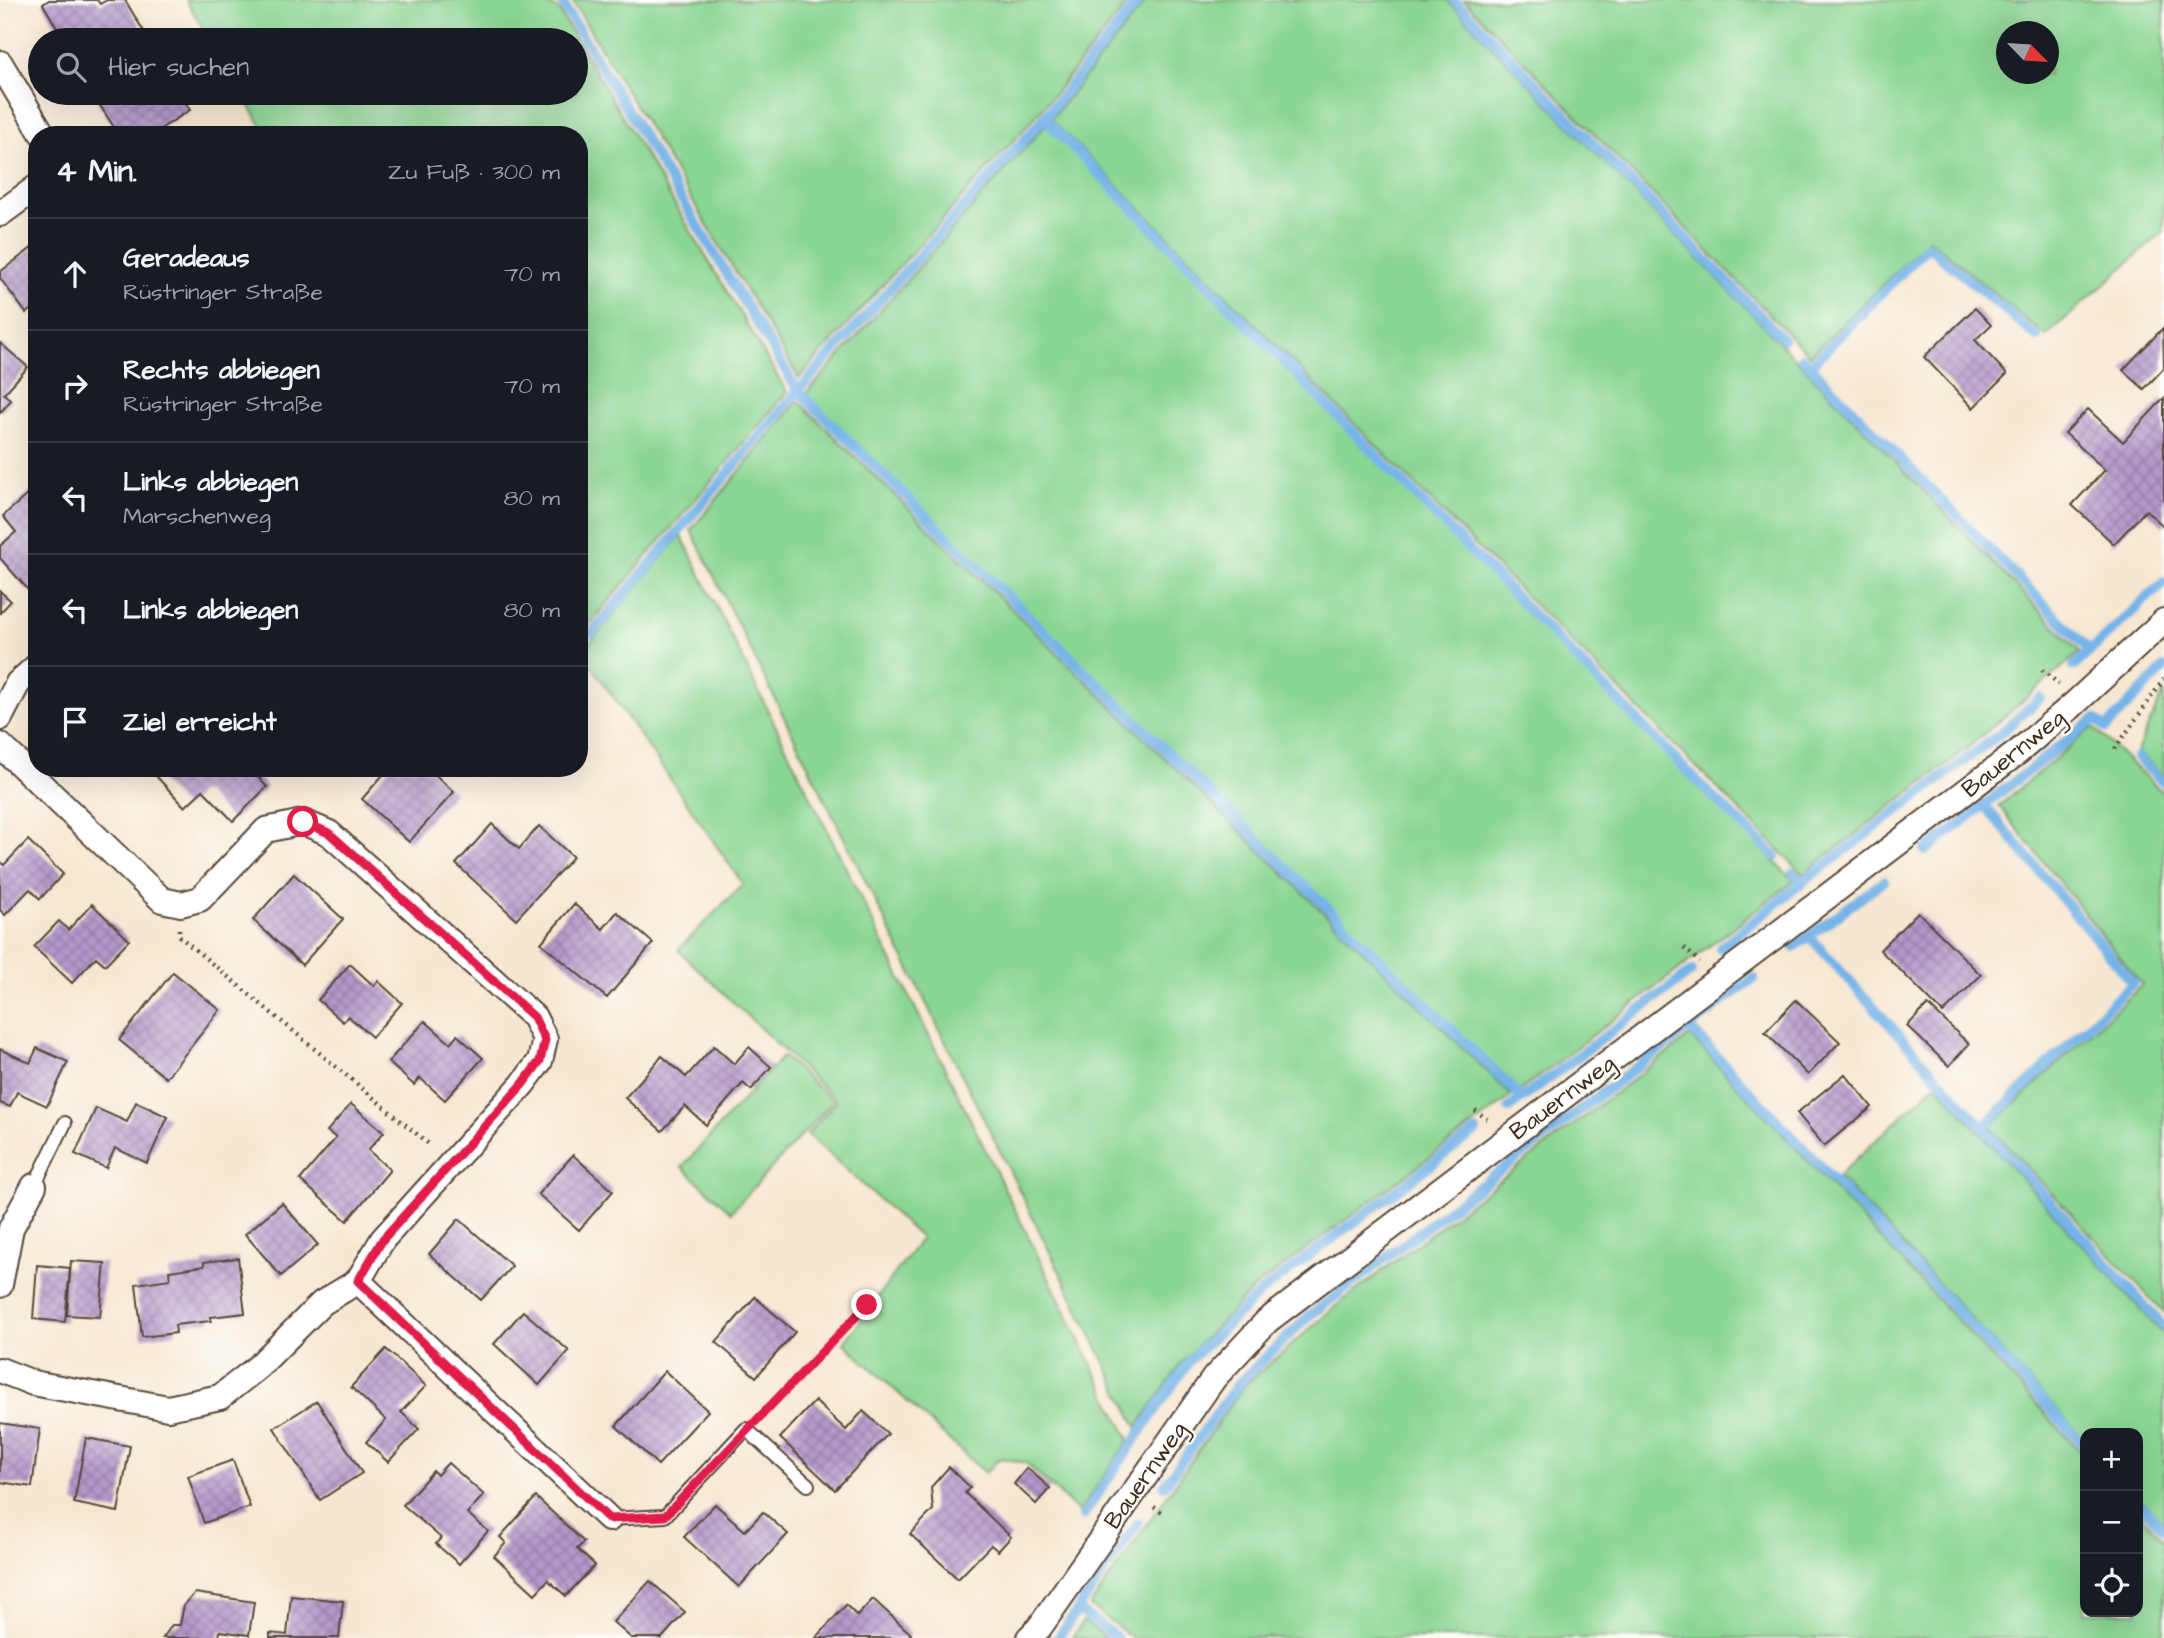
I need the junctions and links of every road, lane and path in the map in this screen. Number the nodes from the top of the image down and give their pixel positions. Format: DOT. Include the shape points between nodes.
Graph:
graph roads {
  1 [pos="0,63"];
  2 [pos="38,126"];
  3 [pos="28,194"];
  4 [pos="0,214"];
  5 [pos="2164,621"];
  6 [pos="28,674"];
  7 [pos="2164,679"];
  8 [pos="0,719"];
  9 [pos="0,745"];
  10 [pos="2115,749"];
  11 [pos="28,772"];
  12 [pos="33,777"];
  13 [pos="181,904"];
  14 [pos="65,1123"];
  15 [pos="453,1163"];
  16 [pos="34,1186"];
  17 [pos="358,1281"];
  18 [pos="0,1285"];
  19 [pos="867,1305"];
  20 [pos="0,1370"];
  21 [pos="747,1429"];
  22 [pos="808,1485"];
  23 [pos="609,1519"];
  24 [pos="1029,1638"];
  1 -- 2 [label="street"];
  3 -- 4 [label="street"];
  5 -- 24 [label="street, Bauernweg" via="2018,752 1267,1321 1214,1378"];
  6 -- 8 [label="street" via="18,683"];
  7 -- 10 [label="path"];
  9 -- 11 [label="street"];
  12 -- 13 [label="street" via="162,900"];
  13 -- 15 [label="path" via="179,936"];
  13 -- 15 [label="street" via="200,899 266,830 303,822 329,833 534,1017 545,1040 540,1061"];
  14 -- 16 [label="lane"];
  15 -- 17 [label="street" via="383,1239"];
  16 -- 18 [label="street" via="11,1227"];
  17 -- 20 [label="street" via="322,1303 258,1367 220,1397 168,1408 33,1382"];
  17 -- 23 [label="street"];
  19 -- 21 [label="path"];
  21 -- 22 [label="lane"];
  21 -- 23 [label="lane" via="665,1516"];
}
